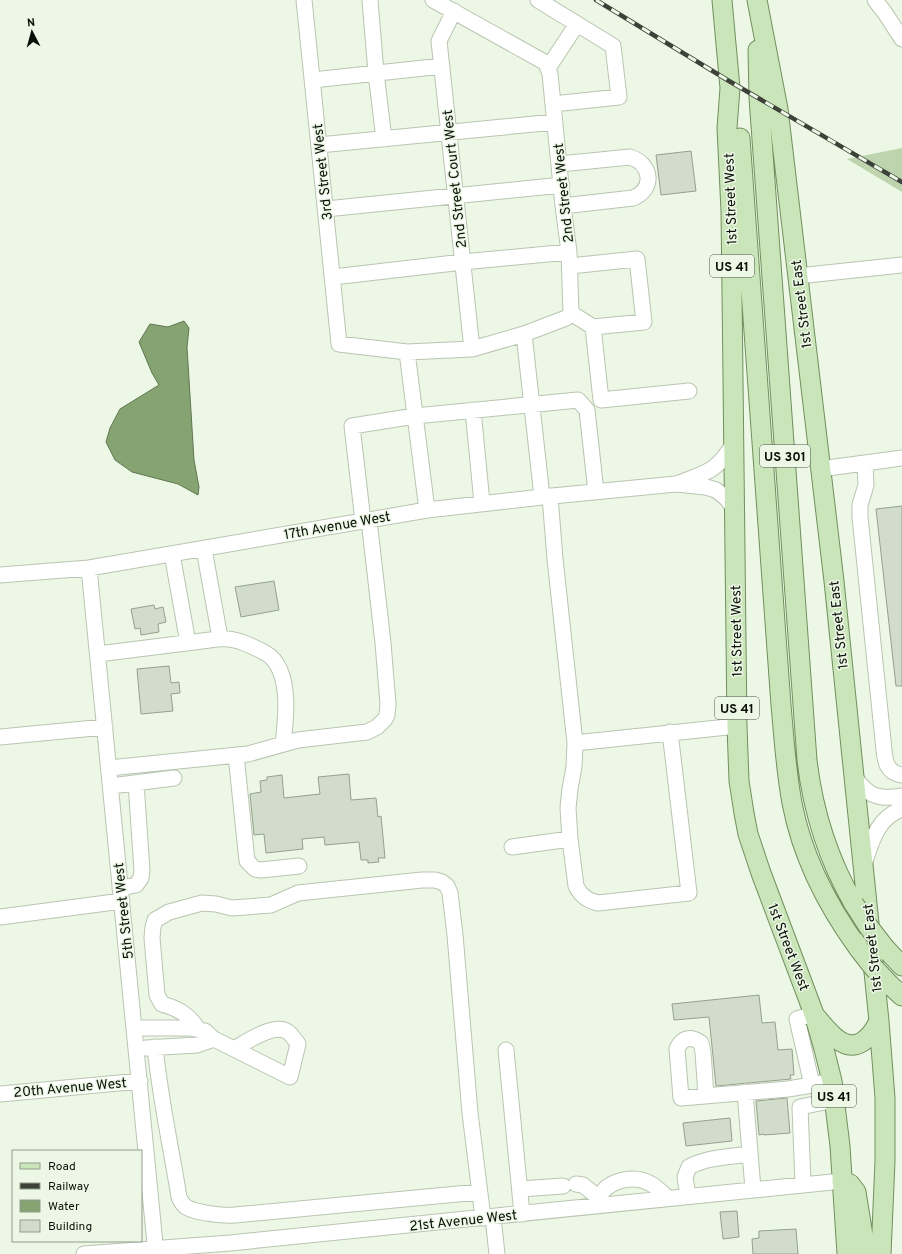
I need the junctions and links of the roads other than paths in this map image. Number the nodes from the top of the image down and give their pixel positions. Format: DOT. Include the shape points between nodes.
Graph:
graph roads {
  1 [pos="304,0"];
  2 [pos="370,0"];
  3 [pos="433,0"];
  4 [pos="538,0"];
  5 [pos="722,0"];
  6 [pos="757,0"];
  7 [pos="875,0"];
  8 [pos="454,11"];
  9 [pos="577,24"];
  10 [pos="902,40"];
  11 [pos="442,66"];
  12 [pos="548,68"];
  13 [pos="376,73"];
  14 [pos="313,80"];
  15 [pos="730,88"];
  16 [pos="553,104"];
  17 [pos="555,122"];
  18 [pos="449,132"];
  19 [pos="384,139"];
  20 [pos="319,145"];
  21 [pos="560,164"];
  22 [pos="562,185"];
  23 [pos="456,195"];
  24 [pos="563,206"];
  25 [pos="326,208"];
  26 [pos="569,259"];
  27 [pos="463,262"];
  28 [pos="902,265"];
  29 [pos="798,276"];
  30 [pos="332,277"];
  31 [pos="572,313"];
  32 [pos="593,327"];
  33 [pos="524,334"];
  34 [pos="472,349"];
  35 [pos="407,352"];
  36 [pos="689,391"];
  37 [pos="600,400"];
  38 [pos="532,404"];
  39 [pos="473,410"];
  40 [pos="587,410"];
  41 [pos="415,416"];
  42 [pos="734,443"];
  43 [pos="902,458"];
  44 [pos="865,463"];
  45 [pos="820,469"];
  46 [pos="676,484"];
  47 [pos="596,492"];
  48 [pos="546,496"];
  49 [pos="482,503"];
  50 [pos="735,509"];
  51 [pos="427,510"];
  52 [pos="366,520"];
  53 [pos="204,549"];
  54 [pos="172,554"];
  55 [pos="89,568"];
  56 [pos="0,575"];
  57 [pos="220,638"];
  58 [pos="188,643"];
  59 [pos="98,654"];
  60 [pos="737,726"];
  61 [pos="105,727"];
  62 [pos="670,732"];
  63 [pos="0,736"];
  64 [pos="575,743"];
  65 [pos="283,744"];
  66 [pos="236,755"];
  67 [pos="109,768"];
  68 [pos="902,775"];
  69 [pos="854,777"];
  70 [pos="174,778"];
  71 [pos="136,783"];
  72 [pos="111,786"];
  73 [pos="902,796"];
  74 [pos="902,809"];
  75 [pos="570,839"];
  76 [pos="512,847"];
  77 [pos="863,865"];
  78 [pos="299,866"];
  79 [pos="121,895"];
  80 [pos="0,917"];
  81 [pos="902,966"];
  82 [pos="896,990"];
  83 [pos="814,1014"];
  84 [pos="879,1021"];
  85 [pos="134,1028"];
  86 [pos="198,1030"];
  87 [pos="214,1039"];
  88 [pos="155,1048"];
  89 [pos="137,1049"];
  90 [pos="234,1049"];
  91 [pos="506,1050"];
  92 [pos="140,1080"];
  93 [pos="832,1081"];
  94 [pos="812,1085"];
  95 [pos="745,1092"];
  96 [pos="0,1094"];
  97 [pos="706,1096"];
  98 [pos="835,1100"];
  99 [pos="750,1154"];
  100 [pos="842,1181"];
  101 [pos="803,1184"];
  102 [pos="520,1189"];
  103 [pos="753,1189"];
  104 [pos="479,1192"];
  105 [pos="688,1196"];
  106 [pos="668,1198"];
  107 [pos="596,1202"];
  108 [pos="522,1214"];
  109 [pos="488,1217"];
  110 [pos="156,1251"];
  111 [pos="84,1254"];
  112 [pos="497,1254"];
  113 [pos="847,1254"];
  114 [pos="866,1254"];
  115 [pos="881,1254"];
  1 -- 14 [label="street, 3rd Street West"];
  2 -- 13 [label="street"];
  3 -- 8 [label="street"];
  4 -- 9 [label="street"];
  5 -- 15 [label="main road, 1st Street West / US 41"];
  6 -- 29 [label="main road, 1st Street East" via="776,97"];
  6 -- 81 [label="main road, US 301, bridge" via="759,98 807,760 813,800 823,838 854,904 885,948"];
  7 -- 10 [label="street"];
  8 -- 11 [label="street, 2nd Street Court West" via="439,41"];
  8 -- 12 [label="street"];
  9 -- 12 [label="street"];
  9 -- 16 [label="street" via="613,46 618,97"];
  11 -- 13 [label="street"];
  11 -- 18 [label="street, 2nd Street Court West"];
  12 -- 16 [label="street, 2nd Street West"];
  13 -- 14 [label="street"];
  13 -- 19 [label="street"];
  14 -- 20 [label="street, 3rd Street West"];
  15 -- 42 [label="main road, 1st Street West / US 41" via="727,128 731,211"];
  15 -- 82 [label="main road, 1st Street West / US 301, bridge" via="740,127 781,705 789,785 797,824 809,862 827,901 859,949"];
  16 -- 17 [label="street, 2nd Street West"];
  17 -- 18 [label="street"];
  17 -- 21 [label="street, 2nd Street West"];
  18 -- 19 [label="street"];
  18 -- 23 [label="street, 2nd Street Court West"];
  19 -- 20 [label="street"];
  20 -- 25 [label="street, 3rd Street West"];
  21 -- 22 [label="street, 2nd Street West"];
  21 -- 24 [label="street" via="630,157 643,164 648,178 644,191 633,198"];
  22 -- 23 [label="street"];
  22 -- 24 [label="street, 2nd Street West"];
  23 -- 25 [label="street"];
  23 -- 27 [label="street, 2nd Street Court West"];
  24 -- 26 [label="street, 2nd Street West"];
  25 -- 30 [label="street, 3rd Street West"];
  26 -- 27 [label="street"];
  26 -- 31 [label="street, 2nd Street West"];
  26 -- 32 [label="street" via="637,259 644,322"];
  27 -- 30 [label="street"];
  27 -- 34 [label="street, 2nd Street Court West"];
  28 -- 29 [label="street"];
  29 -- 45 [label="main road, 1st Street East"];
  30 -- 35 [label="street, 3rd Street West" via="339,344"];
  31 -- 32 [label="street"];
  31 -- 33 [label="street" via="566,318"];
  32 -- 37 [label="street"];
  33 -- 34 [label="street"];
  33 -- 38 [label="street"];
  34 -- 35 [label="street"];
  35 -- 41 [label="street"];
  36 -- 37 [label="street"];
  37 -- 40 [label="street"];
  38 -- 39 [label="street"];
  38 -- 40 [label="street" via="578,400"];
  38 -- 48 [label="street"];
  39 -- 41 [label="street"];
  39 -- 49 [label="street"];
  40 -- 47 [label="street"];
  41 -- 51 [label="street"];
  41 -- 52 [label="street" via="352,426"];
  42 -- 46 [label="street, 17th Avenue West" via="726,455 707,473"];
  42 -- 50 [label="main road, 1st Street West / US 41"];
  43 -- 44 [label="street"];
  44 -- 45 [label="street"];
  44 -- 68 [label="street" via="866,485 860,504 860,517 883,740 886,763 891,771"];
  45 -- 69 [label="main road, 1st Street East"];
  46 -- 47 [label="street, 17th Avenue West"];
  46 -- 50 [label="street, 17th Avenue West" via="716,490"];
  47 -- 48 [label="street, 17th Avenue West"];
  48 -- 49 [label="street, 17th Avenue West"];
  48 -- 64 [label="street"];
  49 -- 51 [label="street, 17th Avenue West"];
  50 -- 60 [label="main road, 1st Street West / US 41"];
  51 -- 52 [label="street, 17th Avenue West"];
  52 -- 53 [label="street, 17th Avenue West"];
  52 -- 65 [label="street" via="383,643 387,715 377,727 367,732"];
  53 -- 54 [label="street, 17th Avenue West"];
  53 -- 57 [label="street"];
  54 -- 55 [label="street, 17th Avenue West"];
  54 -- 58 [label="street"];
  55 -- 56 [label="street, 17th Avenue West"];
  55 -- 59 [label="street, 5th Street West"];
  57 -- 58 [label="street"];
  57 -- 65 [label="street" via="238,640 254,648 271,658 281,671 286,718"];
  58 -- 59 [label="street"];
  59 -- 61 [label="street, 5th Street West"];
  60 -- 62 [label="street"];
  60 -- 83 [label="main road, 1st Street West / US 41" via="739,781 748,834"];
  61 -- 63 [label="street"];
  61 -- 67 [label="street, 5th Street West"];
  62 -- 64 [label="street"];
  62 -- 75 [label="street" via="689,893 598,903 584,898 576,886"];
  64 -- 75 [label="street" via="574,767 568,798"];
  65 -- 66 [label="street"];
  66 -- 67 [label="street"];
  66 -- 78 [label="street" via="247,862 255,869 261,870"];
  67 -- 72 [label="street, 5th Street West"];
  69 -- 73 [label="street" via="865,790 878,797"];
  69 -- 77 [label="main road, 1st Street East"];
  70 -- 71 [label="street"];
  71 -- 72 [label="street"];
  71 -- 79 [label="street" via="142,871 136,885"];
  72 -- 79 [label="street, 5th Street West"];
  74 -- 77 [label="street" via="885,818 875,833"];
  75 -- 76 [label="street"];
  77 -- 84 [label="main road, 1st Street East"];
  79 -- 80 [label="street"];
  79 -- 85 [label="street, 5th Street West"];
  83 -- 84 [label="main road" via="836,1038 849,1045 858,1044 866,1039 874,1032"];
  83 -- 93 [label="main road, 1st Street West / US 41"];
  83 -- 94 [label="street" via="797,1018"];
  84 -- 115 [label="main road, 1st Street East" via="885,1098"];
  85 -- 86 [label="street"];
  85 -- 89 [label="street, 5th Street West"];
  86 -- 87 [label="street" via="205,1031"];
  86 -- 104 [label="street" via="192,1019 175,1008 162,1004 157,995 152,938 155,920 169,912 202,903 232,908 271,905 298,893 422,880 442,882 450,893"];
  87 -- 88 [label="street" via="197,1045"];
  87 -- 90 [label="street"];
  88 -- 89 [label="street"];
  88 -- 104 [label="street" via="179,1197 187,1208 222,1216"];
  89 -- 92 [label="street, 5th Street West"];
  91 -- 102 [label="street"];
  92 -- 96 [label="street, 20th Avenue West"];
  92 -- 110 [label="street, 5th Street West"];
  93 -- 94 [label="street"];
  93 -- 98 [label="main road, 1st Street West / US 41"];
  94 -- 95 [label="street"];
  95 -- 97 [label="street"];
  95 -- 99 [label="street"];
  98 -- 100 [label="main road, 1st Street West / US 41"];
  98 -- 101 [label="street" via="800,1107"];
  99 -- 103 [label="street"];
  99 -- 105 [label="street" via="709,1159 689,1167 685,1177"];
  100 -- 101 [label="street, 21st Avenue West"];
  100 -- 113 [label="main road, 1st Street West / US 41"];
  100 -- 114 [label="main road" via="850,1184 856,1192"];
  101 -- 103 [label="street, 21st Avenue West"];
  102 -- 107 [label="street" via="583,1185"];
  102 -- 108 [label="street"];
  103 -- 105 [label="street, 21st Avenue West"];
  104 -- 109 [label="street"];
  105 -- 106 [label="street, 21st Avenue West"];
  106 -- 107 [label="street, 21st Avenue West"];
  106 -- 107 [label="street" via="652,1184 625,1179 605,1189"];
  107 -- 108 [label="street, 21st Avenue West"];
  108 -- 109 [label="street, 21st Avenue West"];
  109 -- 110 [label="street, 21st Avenue West"];
  109 -- 112 [label="street"];
  110 -- 111 [label="street, 21st Avenue West"];
}
